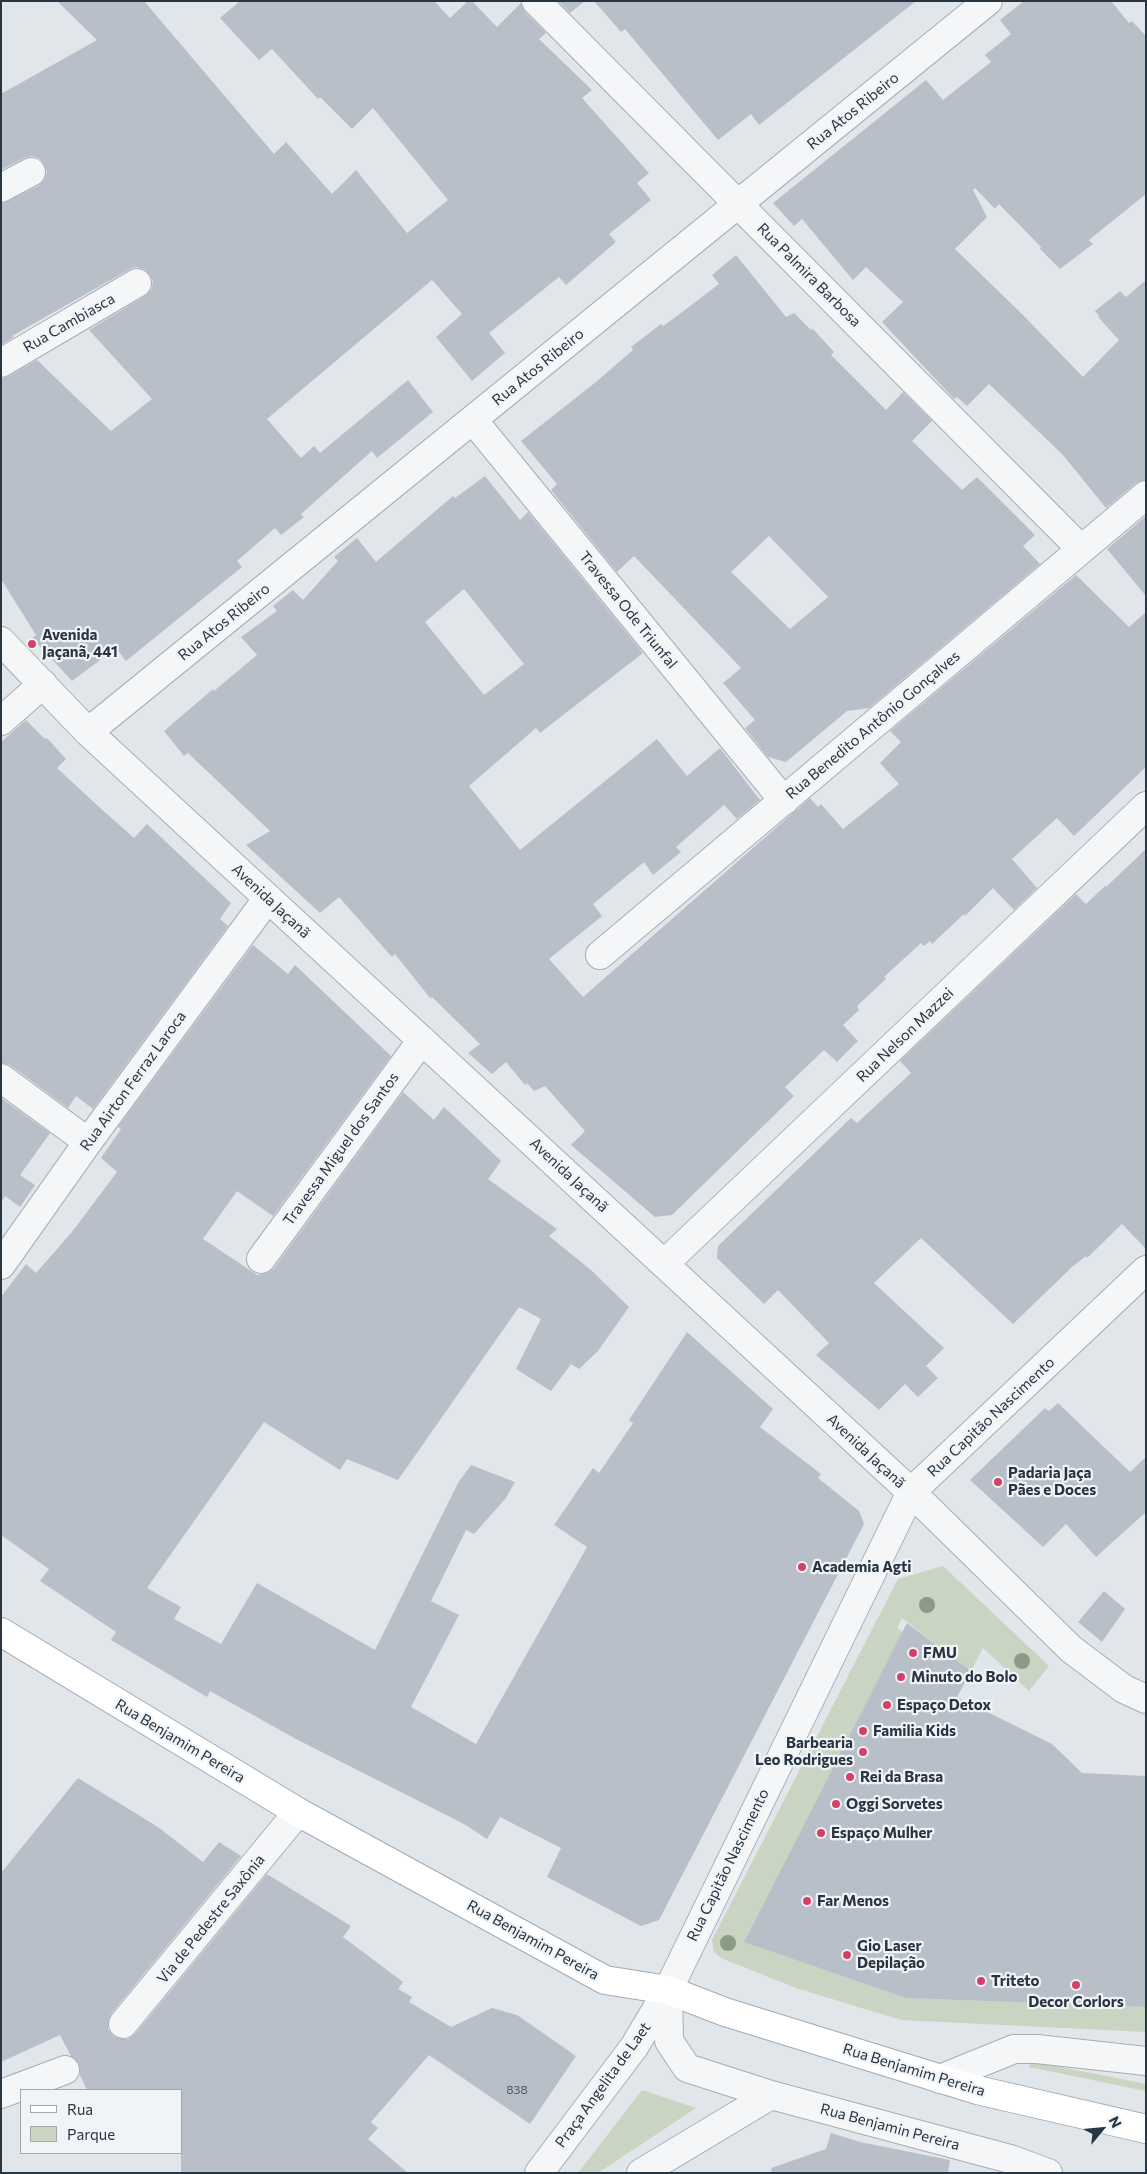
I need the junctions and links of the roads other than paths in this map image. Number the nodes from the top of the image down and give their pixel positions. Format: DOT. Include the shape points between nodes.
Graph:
graph roads {
  1 [pos="536,1"];
  2 [pos="988,1"];
  3 [pos="31,172"];
  4 [pos="1,188"];
  5 [pos="738,204"];
  6 [pos="137,283"];
  7 [pos="1,363"];
  8 [pos="473,420"];
  9 [pos="1146,495"];
  10 [pos="1081,549"];
  11 [pos="1,641"];
  12 [pos="43,684"];
  13 [pos="1,721"];
  14 [pos="88,732"];
  15 [pos="784,801"];
  16 [pos="1146,806"];
  17 [pos="268,898"];
  18 [pos="600,955"];
  19 [pos="422,1040"];
  20 [pos="1,1078"];
  21 [pos="88,1142"];
  22 [pos="261,1259"];
  23 [pos="665,1263"];
  24 [pos="1,1265"];
  25 [pos="1146,1270"];
  26 [pos="912,1492"];
  27 [pos="1,1632"];
  28 [pos="1146,1699"];
  29 [pos="298,1812"];
  30 [pos="668,1990"];
  31 [pos="124,2024"];
  32 [pos="1146,2061"];
  33 [pos="66,2070"];
  34 [pos="940,2079"];
  35 [pos="1,2094"];
  36 [pos="771,2095"];
  37 [pos="1146,2129"];
  38 [pos="1016,2166"];
  39 [pos="539,2173"];
  40 [pos="641,2173"];
  41 [pos="1048,2173"];
  1 -- 5 [label="street, Rua Palmira Barbosa"];
  2 -- 5 [label="street, Rua Atos Ribeiro"];
  3 -- 4 [label="street"];
  5 -- 8 [label="street, Rua Atos Ribeiro"];
  5 -- 10 [label="street, Rua Palmira Barbosa"];
  6 -- 7 [label="street, Rua Cambiasca"];
  8 -- 14 [label="street, Rua Atos Ribeiro"];
  8 -- 15 [label="street, Travessa Ode Triunfal"];
  9 -- 10 [label="street, Rua Benedito Antônio Gonçalves"];
  10 -- 15 [label="street, Rua Benedito Antônio Gonçalves"];
  11 -- 12 [label="street, Avenida Jaçanã"];
  12 -- 13 [label="street"];
  12 -- 14 [label="street, Avenida Jaçanã"];
  14 -- 17 [label="street, Avenida Jaçanã"];
  15 -- 18 [label="street, Rua Benedito Antônio Gonçalves"];
  16 -- 23 [label="street, Rua Nelson Mazzei"];
  17 -- 19 [label="street, Avenida Jaçanã"];
  17 -- 21 [label="street, Rua Airton Ferraz Laroca"];
  19 -- 22 [label="street, Travessa Miguel dos Santos"];
  19 -- 23 [label="street, Avenida Jaçanã"];
  20 -- 21 [label="street"];
  21 -- 24 [label="street, Rua Airton Ferraz Laroca"];
  23 -- 26 [label="street, Avenida Jaçanã"];
  25 -- 26 [label="street, Rua Capitão Nascimento"];
  26 -- 28 [label="street, Avenida Jaçanã" via="1071,1649 1124,1689"];
  26 -- 30 [label="street, Rua Capitão Nascimento"];
  27 -- 29 [label="main road, Rua Benjamim Pereira"];
  29 -- 30 [label="main road, Rua Benjamim Pereira" via="605,1980"];
  29 -- 31 [label="street, Via de Pedestre Saxônia"];
  30 -- 34 [label="main road, Rua Benjamim Pereira" via="725,2012"];
  30 -- 36 [label="street, Praça Angelita de Laet" via="669,2041 687,2068"];
  30 -- 39 [label="street, Praça Angelita de Laet" via="634,2046"];
  32 -- 34 [label="street" via="1014,2049"];
  33 -- 35 [label="street"];
  34 -- 37 [label="main road, Rua Benjamim Pereira"];
  36 -- 38 [label="street, Rua Benjamin Pereira"];
  36 -- 40 [label="street"];
  38 -- 41 [label="street, Rua Benjamin Pereira"];
}
